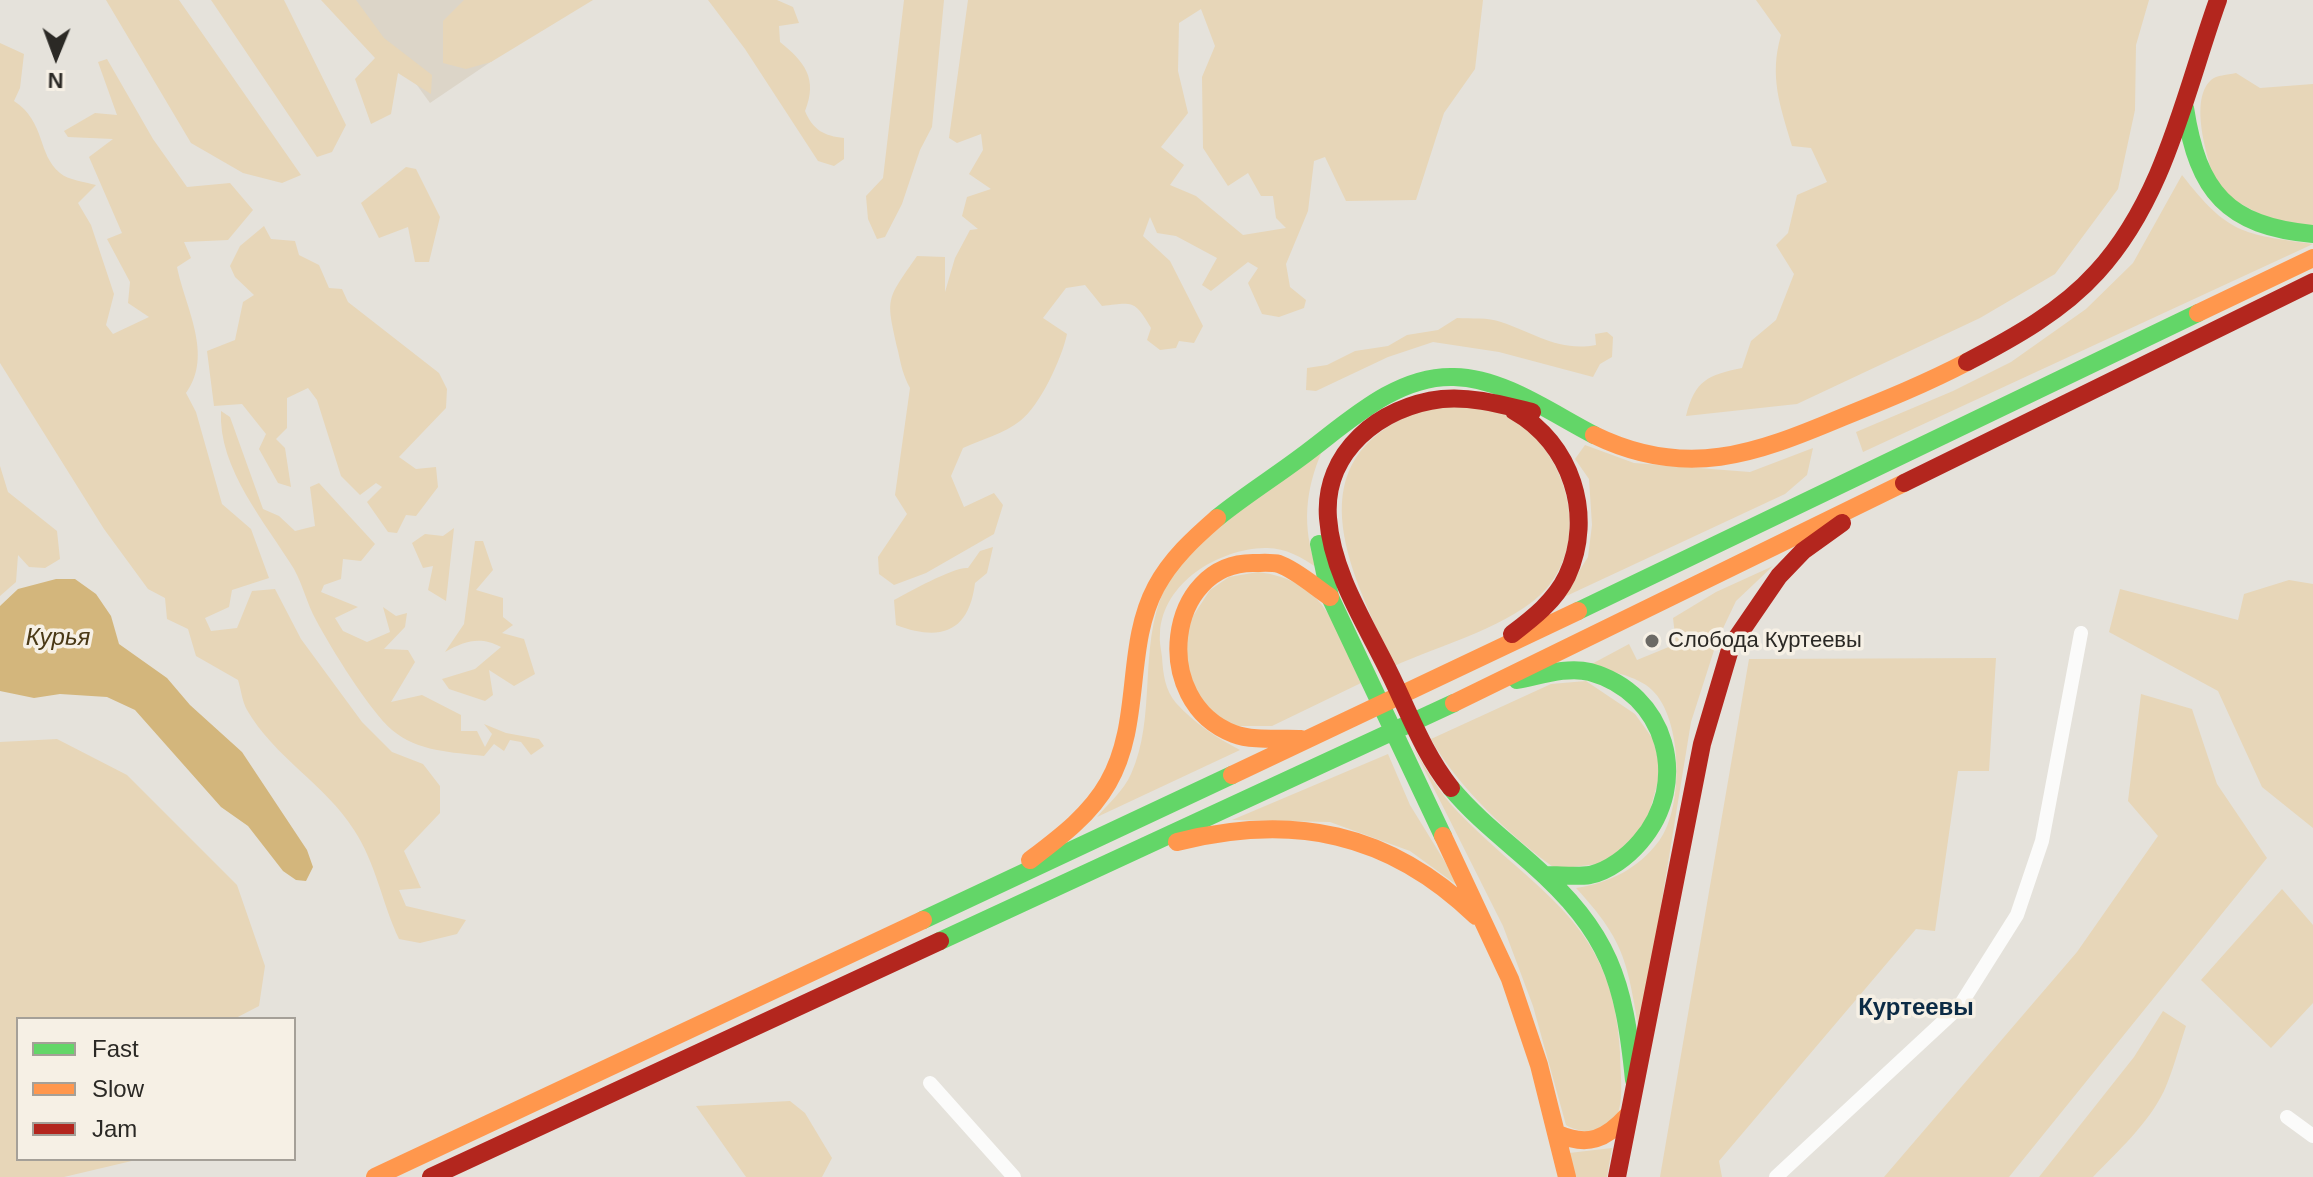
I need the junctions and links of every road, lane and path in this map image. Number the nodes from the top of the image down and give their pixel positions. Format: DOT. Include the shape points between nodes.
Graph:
graph roads {
  1 [pos="2218,0"];
  2 [pos="2184,99"];
  3 [pos="2313,234"];
  4 [pos="2313,258"];
  5 [pos="2313,282"];
  6 [pos="1483,399"];
  7 [pos="1356,414"];
  8 [pos="1574,424"];
  9 [pos="1879,497"];
  10 [pos="1330,597"];
  11 [pos="2081,633"];
  12 [pos="1479,659"];
  13 [pos="1492,685"];
  14 [pos="1318,734"];
  15 [pos="1092,871"];
  16 [pos="1547,875"];
  17 [pos="982,893"];
  18 [pos="1494,940"];
  19 [pos="1634,1080"];
  20 [pos="930,1083"];
  21 [pos="1628,1115"];
  22 [pos="2287,1117"];
  23 [pos="1558,1134"];
  24 [pos="2313,1136"];
  25 [pos="375,1177"];
  26 [pos="431,1177"];
  27 [pos="1014,1177"];
  28 [pos="1567,1177"];
  29 [pos="1617,1177"];
  30 [pos="1776,1177"];
  1 -- 2 [label="main road"];
  2 -- 3 [label="main road" via="2193,160 2211,192 2248,219 2286,232"];
  2 -- 8 [label="main road" via="2145,205 2118,249 2043,317 1976,358 1765,449 1732,457 1652,454"];
  4 -- 12 [label="main road"];
  5 -- 9 [label="main road"];
  6 -- 8 [label="main road"];
  6 -- 12 [label="main road" via="1525,415 1544,429 1572,483 1579,521 1574,560 1554,596 1540,613"];
  6 -- 16 [label="main road" via="1451,396 1418,402 1389,414 1353,440 1334,469 1327,522 1336,561 1436,768 1465,802"];
  7 -- 8 [label="main road" via="1395,390 1433,378 1474,378 1524,396"];
  7 -- 10 [label="main road" via="1330,449 1320,481 1315,518"];
  7 -- 17 [label="main road" via="1237,502 1173,561 1144,620 1132,714 1115,776 1058,840"];
  9 -- 13 [label="main road"];
  9 -- 19 [label="main road" via="1803,551 1779,576 1731,646 1702,744"];
  10 -- 14 [label="main road" via="1308,576 1283,564 1229,564 1194,590 1175,647 1180,684 1211,722 1266,741"];
  10 -- 18 [label="main road"];
  11 -- 30 [label="street" via="2042,841 2017,915 1959,1007"];
  12 -- 14 [label="main road"];
  13 -- 15 [label="main road"];
  13 -- 16 [label="main road" via="1572,670 1608,678 1642,700 1666,745 1664,798 1635,852 1595,876"];
  14 -- 17 [label="main road"];
  15 -- 18 [label="main road" via="1217,832 1275,828 1334,835 1381,850 1440,882"];
  15 -- 26 [label="main road"];
  16 -- 19 [label="main road" via="1602,942 1616,975"];
  17 -- 25 [label="main road"];
  18 -- 23 [label="main road"];
  19 -- 21 [label="main road"];
  20 -- 27 [label="street"];
  21 -- 23 [label="main road" via="1612,1134 1593,1144"];
  21 -- 29 [label="main road"];
  22 -- 24 [label="street"];
  23 -- 28 [label="main road"];
}
